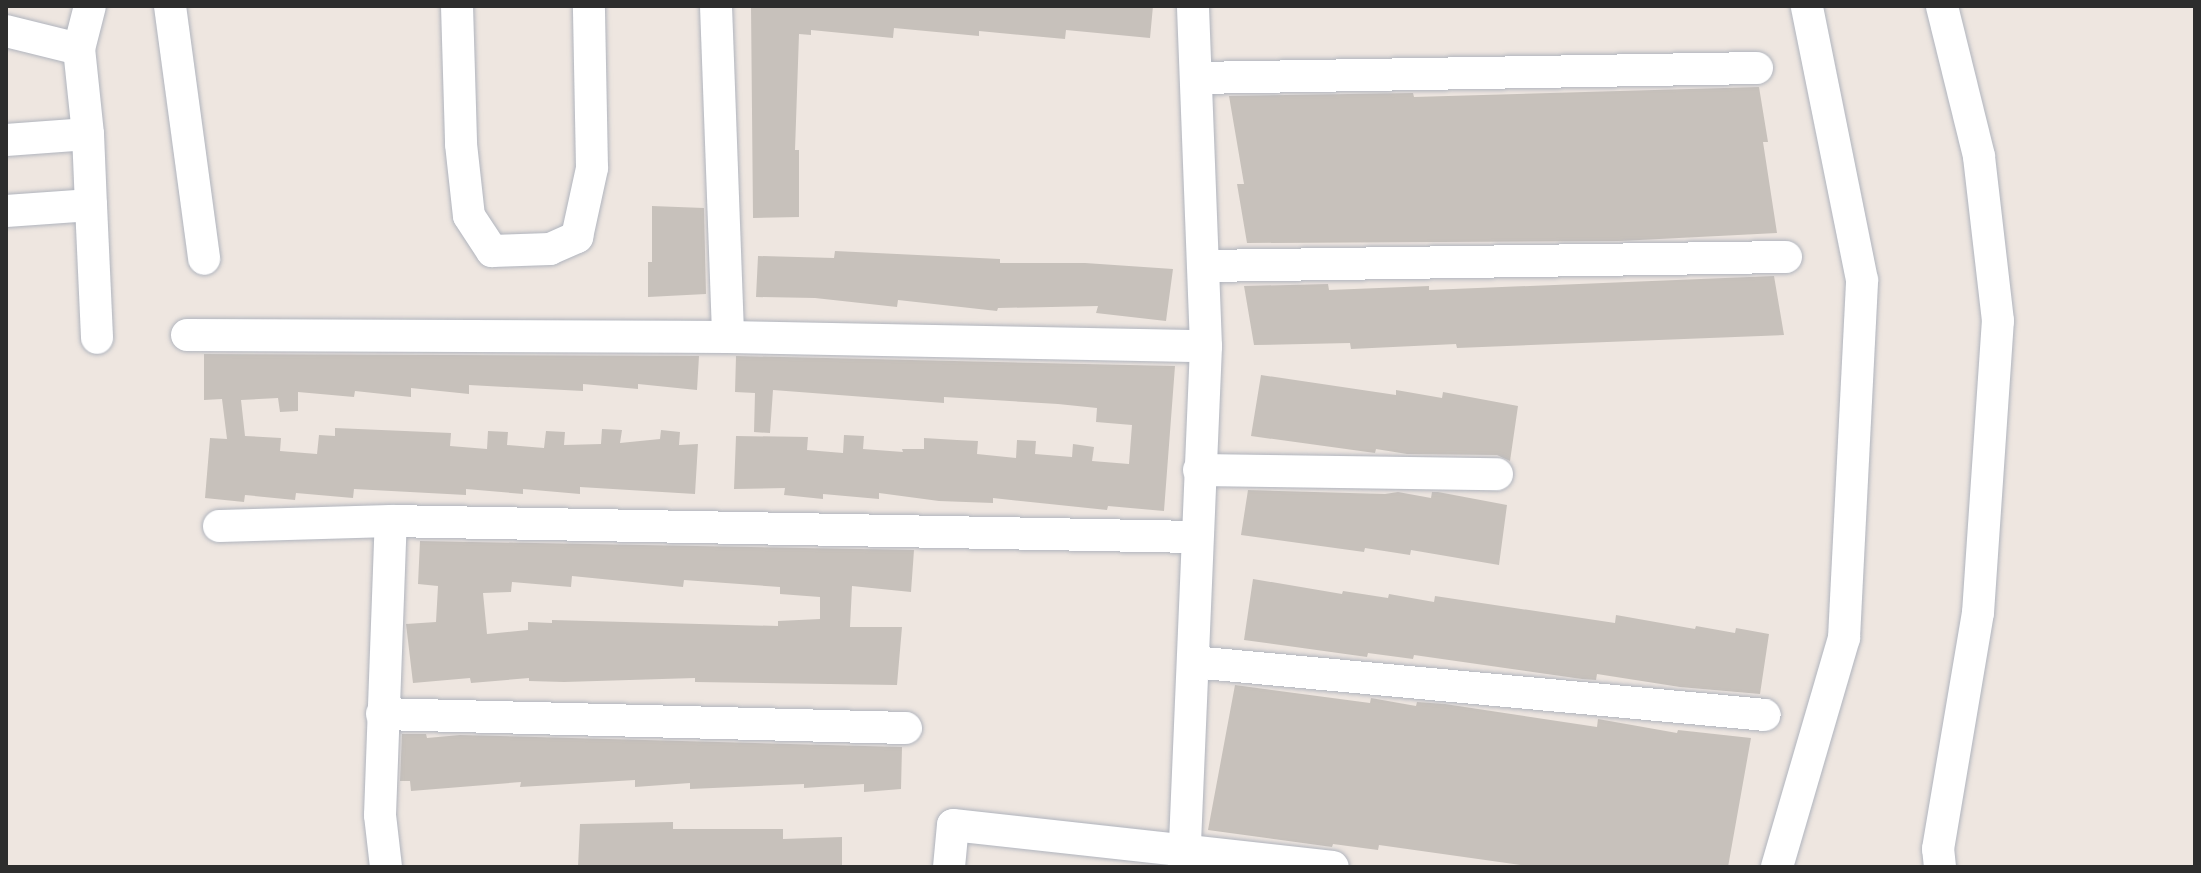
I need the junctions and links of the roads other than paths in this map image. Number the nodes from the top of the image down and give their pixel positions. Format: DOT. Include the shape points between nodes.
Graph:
graph roads {
  1 [pos="90,6"];
  2 [pos="170,6"];
  3 [pos="457,6"];
  4 [pos="589,6"];
  5 [pos="716,6"];
  6 [pos="1193,6"];
  7 [pos="1807,6"];
  8 [pos="1942,6"];
  9 [pos="6,31"];
  10 [pos="79,49"];
  11 [pos="1757,68"];
  12 [pos="1196,78"];
  13 [pos="88,134"];
  14 [pos="6,140"];
  15 [pos="91,205"];
  16 [pos="6,211"];
  17 [pos="1786,257"];
  18 [pos="204,259"];
  19 [pos="1205,266"];
  20 [pos="187,335"];
  21 [pos="728,337"];
  22 [pos="97,338"];
  23 [pos="1206,346"];
  24 [pos="1199,470"];
  25 [pos="1497,474"];
  26 [pos="391,521"];
  27 [pos="219,526"];
  28 [pos="1196,537"];
  29 [pos="1193,662"];
  30 [pos="382,714"];
  31 [pos="1765,715"];
  32 [pos="906,728"];
  33 [pos="1184,859"];
  34 [pos="386,867"];
  35 [pos="949,867"];
  36 [pos="1333,867"];
  37 [pos="1777,867"];
  38 [pos="1940,867"];
  1 -- 10 [label="street"];
  2 -- 18 [label="street"];
  3 -- 4 [label="street" via="469,216 492,251 550,249 577,237 592,168"];
  5 -- 21 [label="street"];
  6 -- 12 [label="street"];
  7 -- 37 [label="street" via="1862,280 1844,638"];
  8 -- 38 [label="street" via="1979,156 1998,321 1978,613 1938,849"];
  9 -- 10 [label="street"];
  10 -- 13 [label="street"];
  11 -- 12 [label="street"];
  12 -- 19 [label="street"];
  13 -- 14 [label="street"];
  13 -- 15 [label="street"];
  15 -- 16 [label="street"];
  15 -- 22 [label="street"];
  17 -- 19 [label="street"];
  19 -- 23 [label="street"];
  20 -- 21 [label="street"];
  21 -- 23 [label="street"];
  23 -- 24 [label="street"];
  24 -- 25 [label="street"];
  24 -- 28 [label="street"];
  26 -- 27 [label="street"];
  26 -- 28 [label="street"];
  26 -- 30 [label="street"];
  28 -- 29 [label="street"];
  29 -- 31 [label="street"];
  29 -- 33 [label="street"];
  30 -- 32 [label="street"];
  30 -- 34 [label="street" via="380,815"];
  33 -- 35 [label="street" via="953,825"];
  33 -- 36 [label="street"];
}
